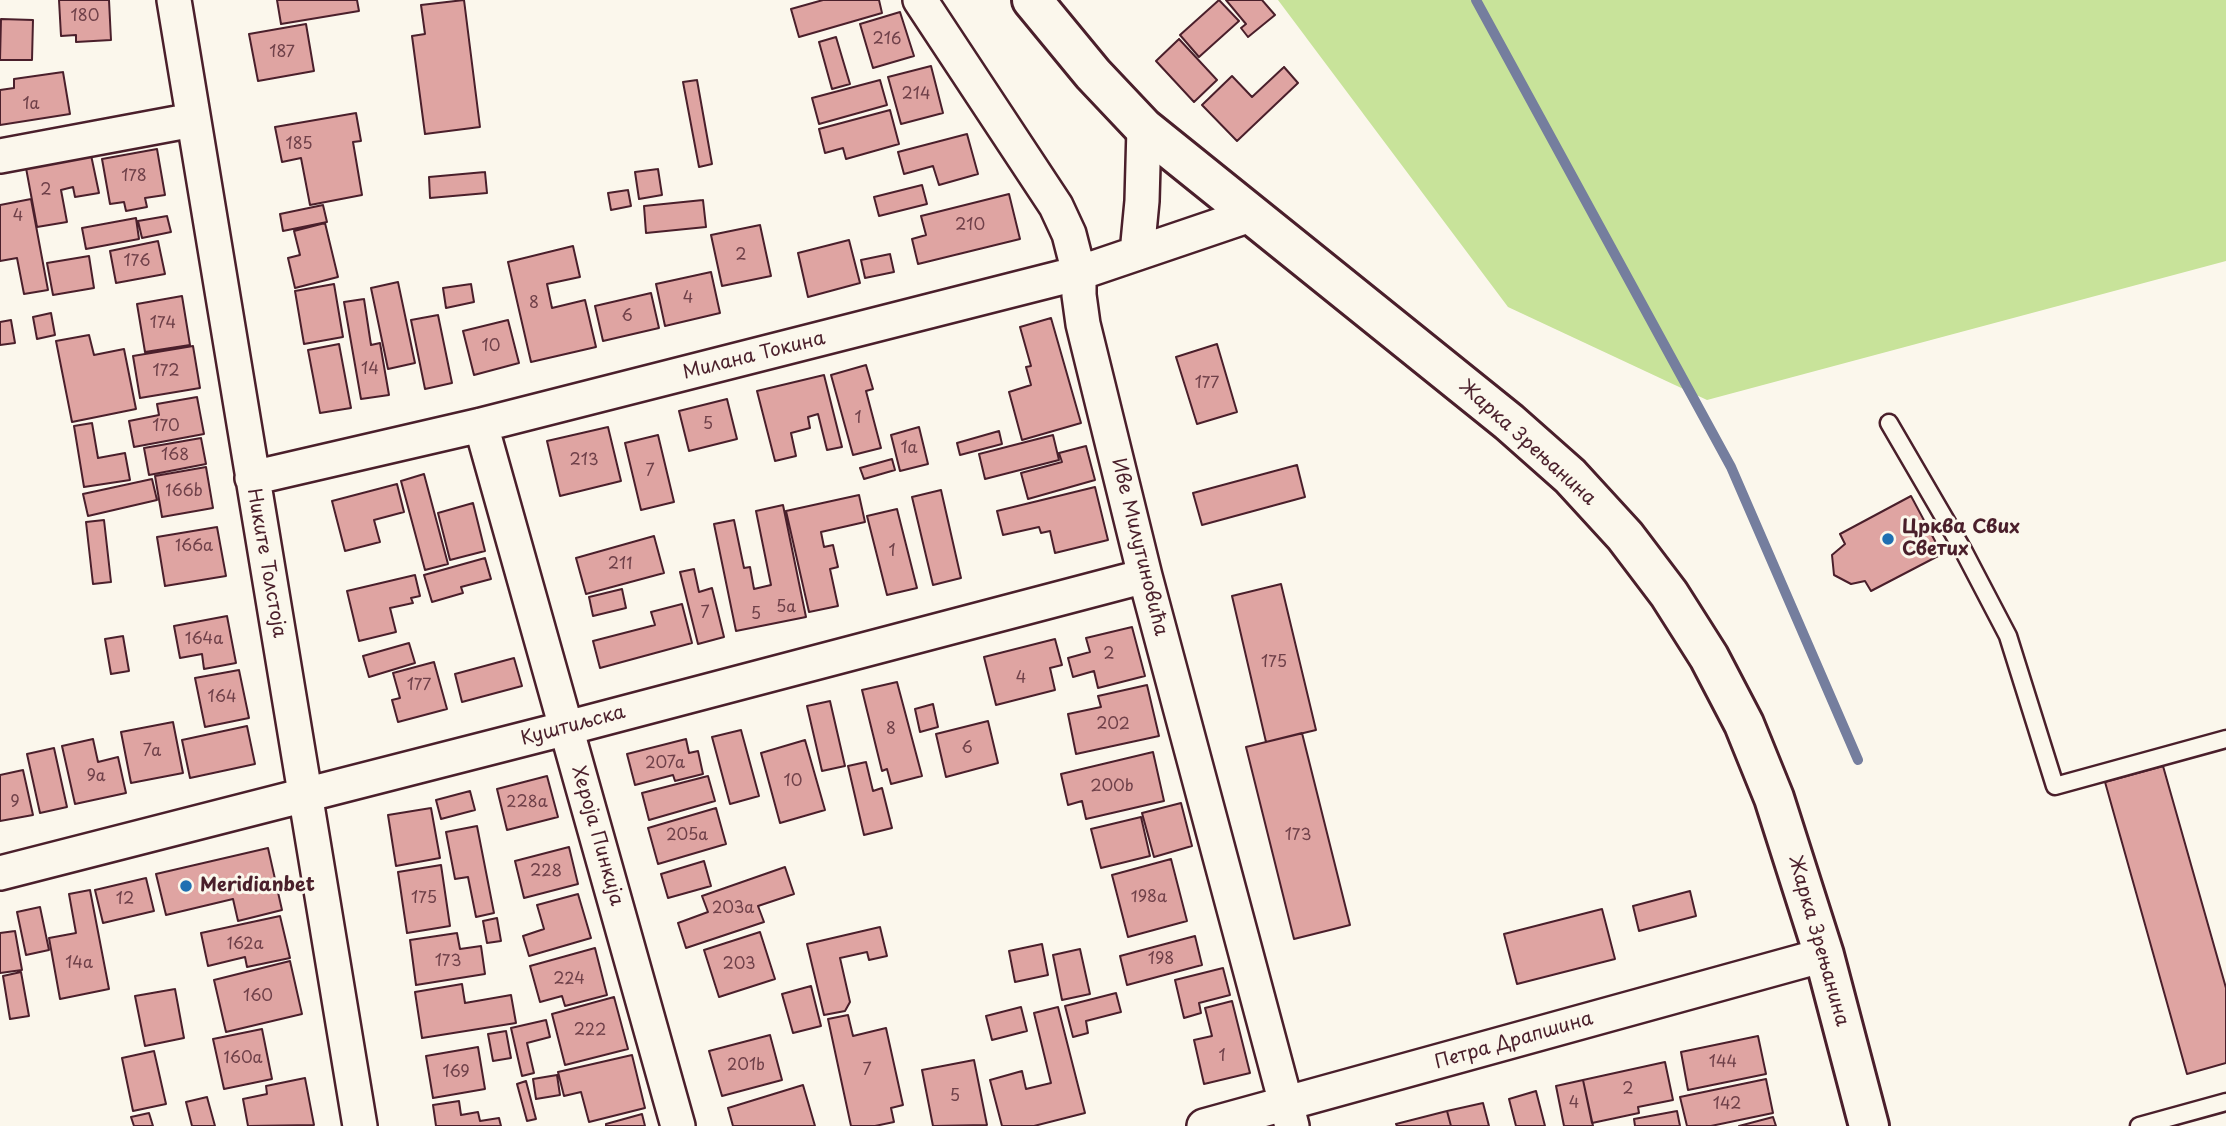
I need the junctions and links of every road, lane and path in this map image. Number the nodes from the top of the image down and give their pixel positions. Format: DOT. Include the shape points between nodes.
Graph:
graph roads {
  1 [pos="174,0"];
  2 [pos="920,0"];
  3 [pos="1032,0"];
  4 [pos="193,120"];
  5 [pos="1144,128"];
  6 [pos="0,156"];
  7 [pos="1250,215"];
  8 [pos="1137,253"];
  9 [pos="1079,274"];
  10 [pos="1889,423"];
  11 [pos="481,425"];
  12 [pos="252,478"];
  13 [pos="1145,576"];
  14 [pos="567,728"];
  15 [pos="2226,739"];
  16 [pos="307,794"];
  17 [pos="0,873"];
  18 [pos="1824,955"];
  19 [pos="2226,1102"];
  20 [pos="1289,1115"];
  21 [pos="359,1126"];
  22 [pos="678,1126"];
  23 [pos="1204,1126"];
  24 [pos="1869,1126"];
  25 [pos="2139,1126"];
  1 -- 4 [label="street, Никите Толстоја"];
  2 -- 9 [label="street, Иве Милутиновића" via="1056,206"];
  3 -- 5 [label="main road, Жарка Зрењанина"];
  4 -- 6 [label="street"];
  4 -- 12 [label="street, Никите Толстоја"];
  5 -- 7 [label="main road, Жарка Зрењанина"];
  5 -- 8 [label="street"];
  7 -- 8 [label="street, Милана Токина"];
  7 -- 18 [label="main road, Жарка Зрењанина" via="1509,422 1570,476 1632,545 1709,657 1744,724 1774,798"];
  8 -- 9 [label="street, Милана Токина"];
  9 -- 11 [label="street, Милана Токина"];
  9 -- 13 [label="street, Иве Милутиновића" via="1083,324"];
  10 -- 15 [label="lane" via="1964,550 2008,636 2055,786"];
  11 -- 12 [label="street, Милана Токина"];
  11 -- 14 [label="street, Хероја Пинкија"];
  12 -- 16 [label="street, Никите Толстоја"];
  13 -- 14 [label="street, Куштиљска"];
  13 -- 20 [label="street, Иве Милутиновића"];
  14 -- 16 [label="street, Куштиљска"];
  14 -- 22 [label="street, Хероја Пинкија"];
  16 -- 17 [label="street, Куштиљска"];
  16 -- 21 [label="street, Никите Толстоја"];
  18 -- 20 [label="street, Петра Драпшина"];
  18 -- 24 [label="main road, Жарка Зрењанина"];
  19 -- 25 [label="lane"];
  20 -- 23 [label="street, Петра Драпшина"];
}
